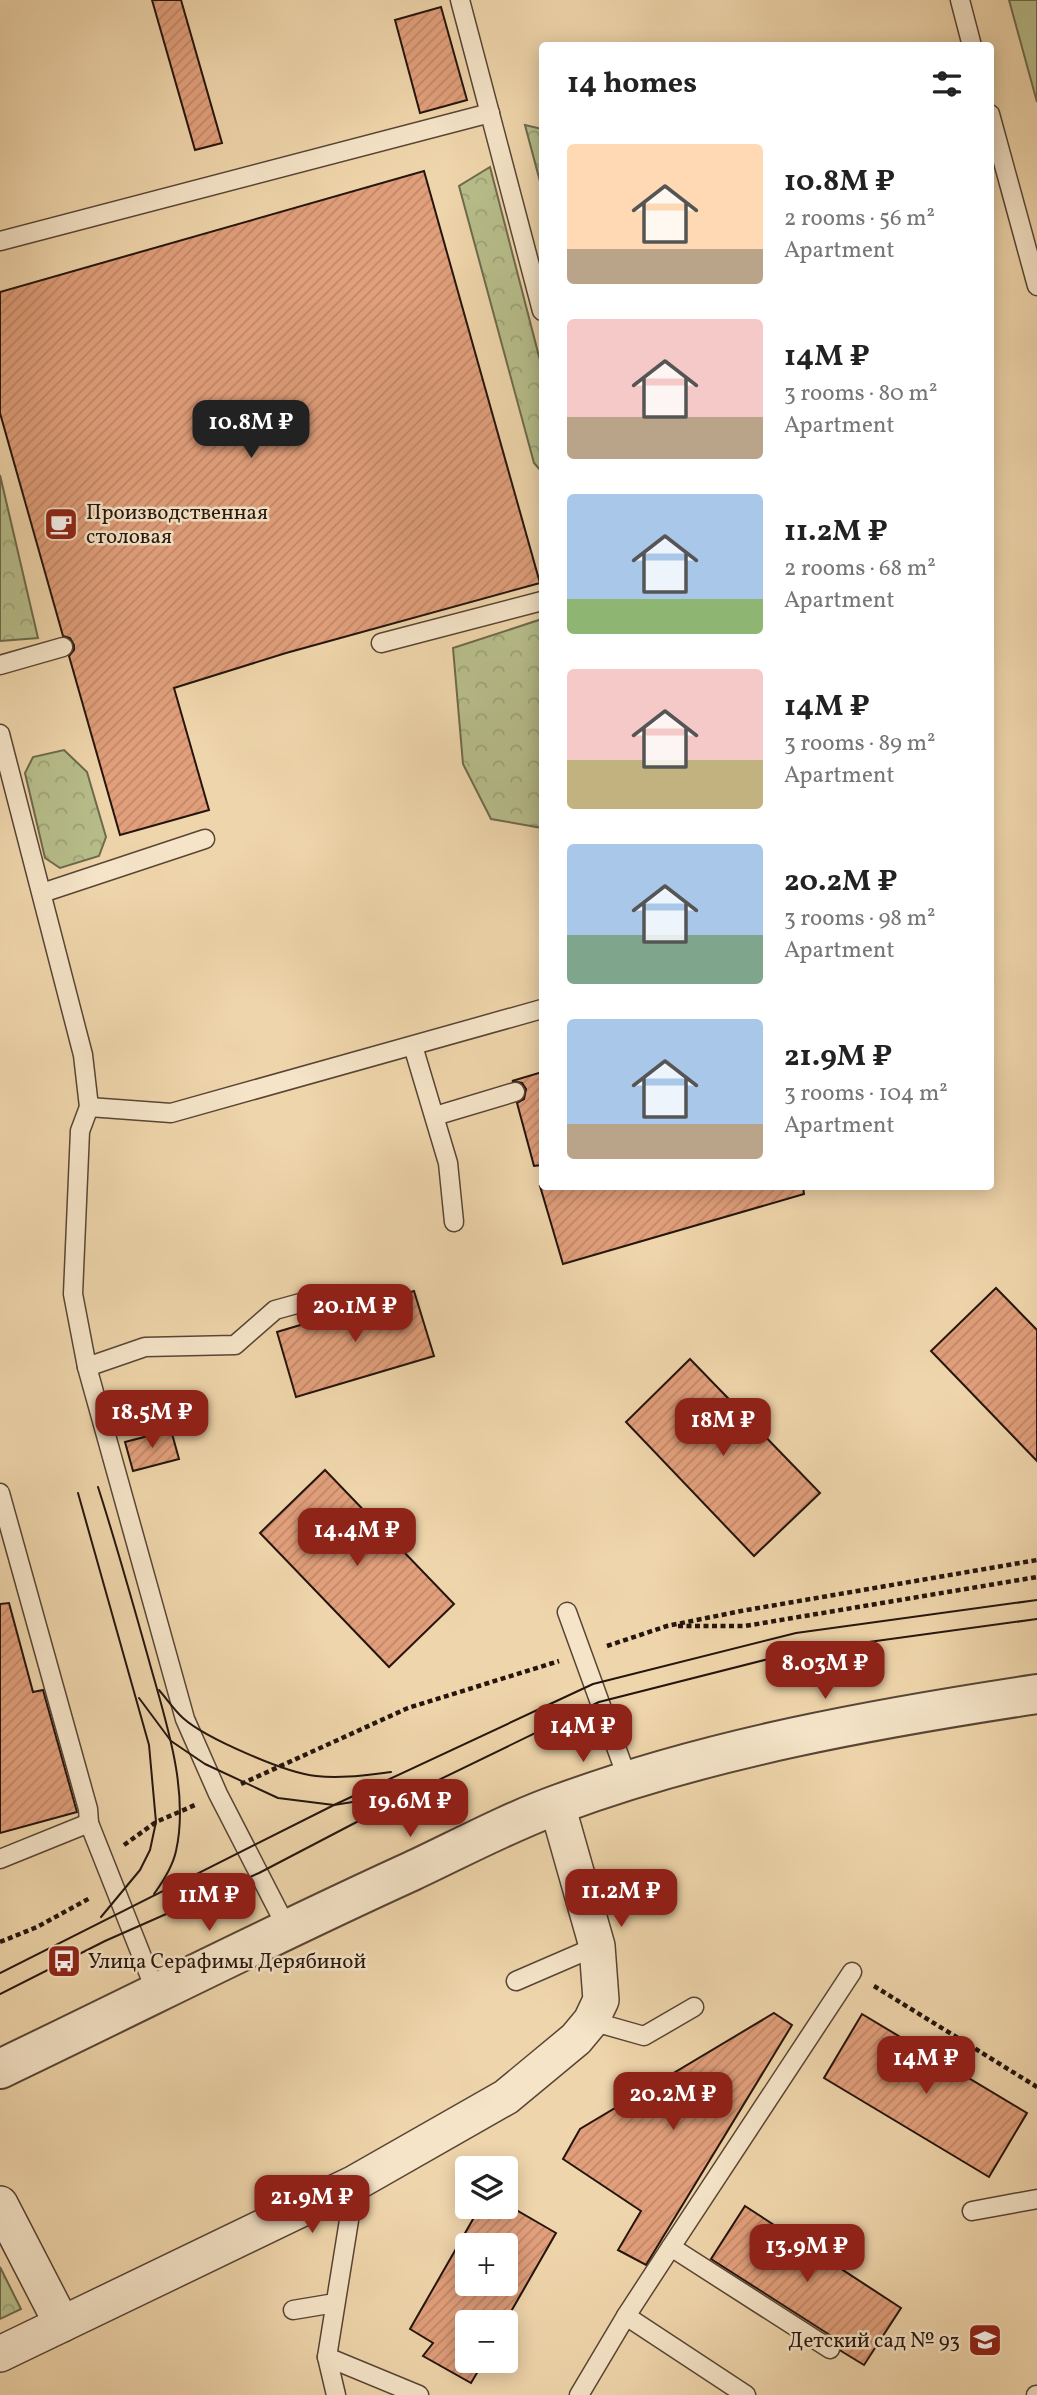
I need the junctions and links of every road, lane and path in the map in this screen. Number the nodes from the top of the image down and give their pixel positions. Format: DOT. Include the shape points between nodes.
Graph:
graph roads {
  1 [pos="460,0"];
  2 [pos="960,0"];
  3 [pos="971,42"];
  4 [pos="490,113"];
  5 [pos="994,129"];
  6 [pos="0,241"];
  7 [pos="1037,286"];
  8 [pos="539,300"];
  9 [pos="539,602"];
  10 [pos="381,643"];
  11 [pos="63,647"];
  12 [pos="0,665"];
  13 [pos="0,734"];
  14 [pos="205,839"];
  15 [pos="42,893"];
  16 [pos="539,1010"];
  17 [pos="413,1046"];
  18 [pos="515,1092"];
  19 [pos="89,1107"];
  20 [pos="435,1116"];
  21 [pos="454,1222"];
  22 [pos="329,1296"];
  23 [pos="88,1367"];
  24 [pos="0,1493"];
  25 [pos="1037,1560"];
  26 [pos="1037,1577"];
  27 [pos="567,1612"];
  28 [pos="667,1626"];
  29 [pos="582,1654"];
  30 [pos="1037,1694"];
  31 [pos="628,1780"];
  32 [pos="218,1794"];
  33 [pos="556,1805"];
  34 [pos="89,1822"];
  35 [pos="0,1859"];
  36 [pos="113,1886"];
  37 [pos="287,1928"];
  38 [pos="0,1942"];
  39 [pos="597,1946"];
  40 [pos="852,1972"];
  41 [pos="516,1982"];
  42 [pos="156,1992"];
  43 [pos="694,2007"];
  44 [pos="591,2021"];
  45 [pos="0,2068"];
  46 [pos="1037,2087"];
  47 [pos="355,2183"];
  48 [pos="1037,2199"];
  49 [pos="972,2211"];
  50 [pos="2,2214"];
  51 [pos="671,2247"];
  52 [pos="335,2303"];
  53 [pos="293,2310"];
  54 [pos="625,2316"];
  55 [pos="62,2324"];
  56 [pos="830,2349"];
  57 [pos="0,2354"];
  58 [pos="327,2357"];
  59 [pos="336,2395"];
  60 [pos="419,2395"];
  61 [pos="579,2395"];
  62 [pos="746,2395"];
  1 -- 4 [label="lane"];
  2 -- 3 [label="lane"];
  4 -- 6 [label="lane"];
  4 -- 8 [label="lane"];
  5 -- 7 [label="lane"];
  9 -- 10 [label="lane"];
  11 -- 12 [label="lane"];
  13 -- 15 [label="lane"];
  14 -- 15 [label="lane"];
  15 -- 19 [label="lane" via="83,1055"];
  16 -- 17 [label="lane"];
  17 -- 19 [label="lane" via="171,1113"];
  17 -- 20 [label="lane"];
  18 -- 20 [label="lane"];
  19 -- 23 [label="lane" via="80,1131 73,1261 73,1294"];
  20 -- 21 [label="lane" via="448,1163"];
  22 -- 23 [label="lane" via="275,1310 235,1345 145,1347"];
  23 -- 32 [label="lane" via="185,1720"];
  24 -- 34 [label="lane"];
  25 -- 28 [label="path"];
  26 -- 28 [label="path" via="745,1626"];
  27 -- 29 [label="lane"];
  28 -- 29 [label="path"];
  29 -- 31 [label="lane"];
  29 -- 32 [label="path" via="408,1708"];
  30 -- 31 [label="street" via="786,1739"];
  31 -- 33 [label="street"];
  32 -- 36 [label="path" via="156,1822 123,1846"];
  32 -- 37 [label="lane"];
  33 -- 37 [label="street"];
  33 -- 39 [label="street"];
  34 -- 35 [label="lane"];
  34 -- 36 [label="lane"];
  36 -- 38 [label="path"];
  36 -- 42 [label="lane"];
  37 -- 42 [label="street"];
  39 -- 41 [label="lane"];
  39 -- 44 [label="street" via="601,2000"];
  40 -- 46 [label="path"];
  40 -- 51 [label="lane"];
  42 -- 45 [label="street"];
  43 -- 44 [label="lane" via="644,2036"];
  44 -- 47 [label="street" via="506,2097"];
  47 -- 52 [label="lane"];
  47 -- 55 [label="street"];
  48 -- 49 [label="lane"];
  50 -- 55 [label="street"];
  51 -- 54 [label="lane"];
  51 -- 56 [label="lane"];
  52 -- 53 [label="lane"];
  52 -- 58 [label="lane"];
  54 -- 61 [label="lane"];
  54 -- 62 [label="lane"];
  55 -- 57 [label="street"];
  58 -- 59 [label="lane"];
  58 -- 60 [label="lane"];
}
